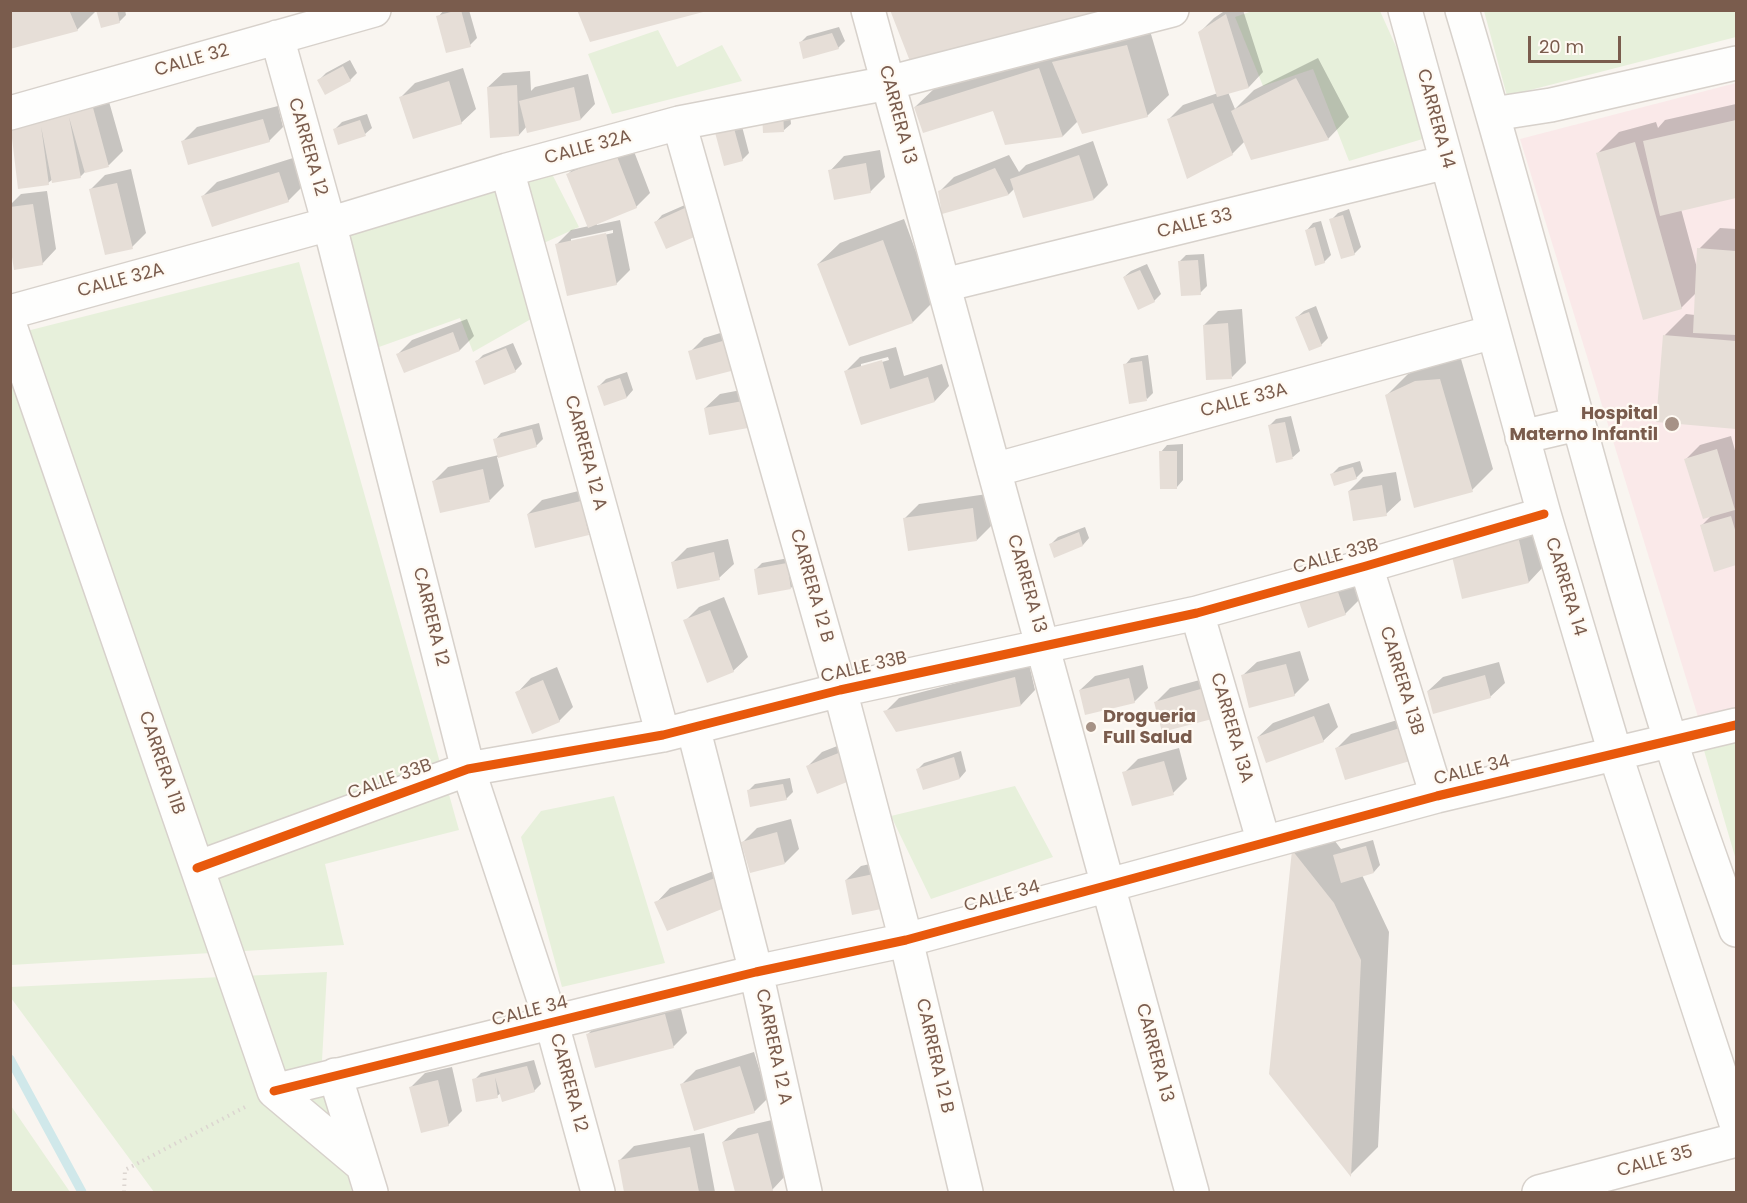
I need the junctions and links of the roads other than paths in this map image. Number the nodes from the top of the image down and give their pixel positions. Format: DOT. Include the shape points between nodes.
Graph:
graph roads {
  1 [pos="374,10"];
  2 [pos="868,10"];
  3 [pos="1172,10"];
  4 [pos="1405,10"];
  5 [pos="1462,10"];
  6 [pos="277,37"];
  7 [pos="1737,63"];
  8 [pos="888,83"];
  9 [pos="10,113"];
  10 [pos="1493,114"];
  11 [pos="679,123"];
  12 [pos="1447,162"];
  13 [pos="507,170"];
  14 [pos="329,224"];
  15 [pos="944,285"];
  16 [pos="10,312"];
  17 [pos="10,326"];
  18 [pos="1493,332"];
  19 [pos="1578,424"];
  20 [pos="1522,437"];
  21 [pos="994,470"];
  22 [pos="1544,514"];
  23 [pos="1366,566"];
  24 [pos="1197,613"];
  25 [pos="1043,645"];
  26 [pos="840,690"];
  27 [pos="1737,725"];
  28 [pos="678,731"];
  29 [pos="1671,741"];
  30 [pos="1615,753"];
  31 [pos="468,769"];
  32 [pos="1437,796"];
  33 [pos="1264,843"];
  34 [pos="197,868"];
  35 [pos="1108,885"];
  36 [pos="1737,930"];
  37 [pos="906,940"];
  38 [pos="756,972"];
  39 [pos="552,1024"];
  40 [pos="335,1075"];
  41 [pos="274,1091"];
  42 [pos="1737,1123"];
  43 [pos="1737,1140"];
  44 [pos="367,1179"];
  45 [pos="598,1192"];
  46 [pos="805,1192"];
  47 [pos="966,1192"];
  48 [pos="1192,1192"];
  49 [pos="1539,1192"];
  1 -- 6 [label="street, CALLE 32"];
  2 -- 8 [label="street, CARRERA 13"];
  3 -- 8 [label="street, CALLE 32A"];
  4 -- 12 [label="street, CARRERA 14"];
  5 -- 10 [label="street"];
  6 -- 9 [label="street, CALLE 32"];
  6 -- 14 [label="street, CARRERA 12"];
  7 -- 10 [label="street" via="1551,105"];
  8 -- 11 [label="street, CALLE 32A"];
  8 -- 15 [label="street, CARRERA 13"];
  10 -- 19 [label="street"];
  11 -- 13 [label="street, CALLE 32A"];
  11 -- 26 [label="street, CARRERA 12 B"];
  12 -- 15 [label="street, CALLE 33"];
  12 -- 18 [label="street, CARRERA 14"];
  13 -- 14 [label="street, CALLE 32A"];
  13 -- 28 [label="street, CARRERA 12 A"];
  14 -- 16 [label="street, CALLE 32A"];
  14 -- 31 [label="street, CARRERA 12"];
  15 -- 21 [label="street, CARRERA 13"];
  17 -- 34 [label="street, CARRERA 11B"];
  18 -- 20 [label="street, CARRERA 14"];
  18 -- 21 [label="street, CALLE 33A"];
  19 -- 20 [label="street"];
  19 -- 29 [label="street"];
  20 -- 22 [label="street, CARRERA 14"];
  21 -- 25 [label="street, CARRERA 13"];
  22 -- 23 [label="street, CALLE 33B"];
  22 -- 30 [label="street, CARRERA 14"];
  23 -- 24 [label="street, CALLE 33B"];
  23 -- 32 [label="street, CARRERA 13B"];
  24 -- 25 [label="street, CALLE 33B"];
  24 -- 33 [label="street, CARRERA 13A"];
  25 -- 26 [label="street, CALLE 33B"];
  25 -- 35 [label="street, CARRERA 13"];
  26 -- 28 [label="street, CALLE 33B"];
  26 -- 37 [label="street, CARRERA 12 B"];
  27 -- 29 [label="street, CALLE 34"];
  28 -- 31 [label="street, CALLE 33B"];
  28 -- 38 [label="street, CARRERA 12 A"];
  29 -- 30 [label="street, CALLE 34"];
  29 -- 36 [label="street"];
  30 -- 32 [label="street, CALLE 34"];
  30 -- 42 [label="street, CARRERA 14"];
  31 -- 34 [label="street, CALLE 33B"];
  31 -- 39 [label="street, CARRERA 12"];
  32 -- 33 [label="street, CALLE 34"];
  33 -- 35 [label="street, CALLE 34"];
  34 -- 41 [label="street, CARRERA 11B"];
  35 -- 37 [label="street, CALLE 34"];
  35 -- 48 [label="street, CARRERA 13"];
  37 -- 38 [label="street, CALLE 34"];
  37 -- 47 [label="street, CARRERA 12 B"];
  38 -- 39 [label="street, CALLE 34"];
  38 -- 46 [label="street, CARRERA 12 A"];
  39 -- 40 [label="street, CALLE 34"];
  39 -- 45 [label="street, CARRERA 12"];
  40 -- 41 [label="street, CALLE 34"];
  40 -- 44 [label="street"];
  41 -- 44 [label="street"];
  43 -- 49 [label="street, CALLE 35"];
}
